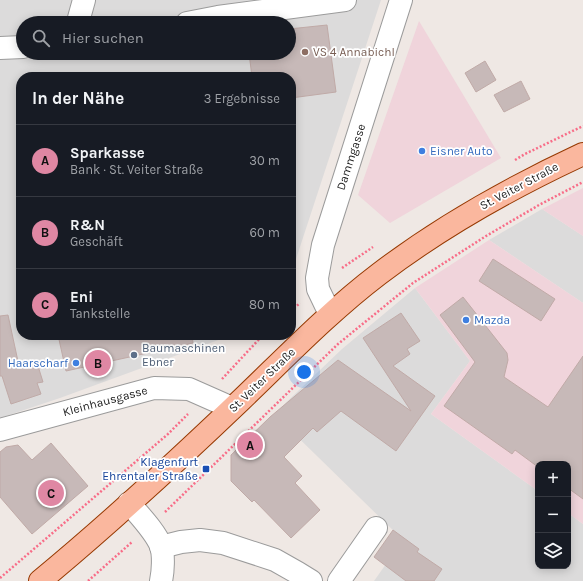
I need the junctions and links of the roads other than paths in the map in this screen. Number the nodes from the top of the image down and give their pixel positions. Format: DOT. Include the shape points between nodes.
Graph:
graph roads {
  1 [pos="84,0"];
  2 [pos="345,0"];
  3 [pos="401,0"];
  4 [pos="80,16"];
  5 [pos="225,16"];
  6 [pos="16,47"];
  7 [pos="0,48"];
  8 [pos="583,154"];
  9 [pos="330,314"];
  10 [pos="232,408"];
  11 [pos="0,430"];
  12 [pos="129,503"];
  13 [pos="376,528"];
  14 [pos="161,547"];
  15 [pos="40,581"];
  16 [pos="161,581"];
  17 [pos="311,581"];
  18 [pos="339,581"];
  1 -- 4 [label="street"];
  2 -- 5 [label="street"];
  3 -- 9 [label="street, Dammgasse" via="323,245 317,278 318,288"];
  6 -- 7 [label="street"];
  8 -- 9 [label="main road, St. Veiter Straße" via="478,208 426,240"];
  9 -- 10 [label="main road, St. Veiter Straße"];
  10 -- 11 [label="street, Kleinhausgasse" via="189,389 154,388"];
  10 -- 12 [label="main road, St. Veiter Straße"];
  12 -- 14 [label="street" via="149,527"];
  12 -- 15 [label="main road, St. Veiter Straße"];
  13 -- 18 [label="street"];
  14 -- 16 [label="street"];
  14 -- 17 [label="street" via="200,540 223,543 275,560"];
}
